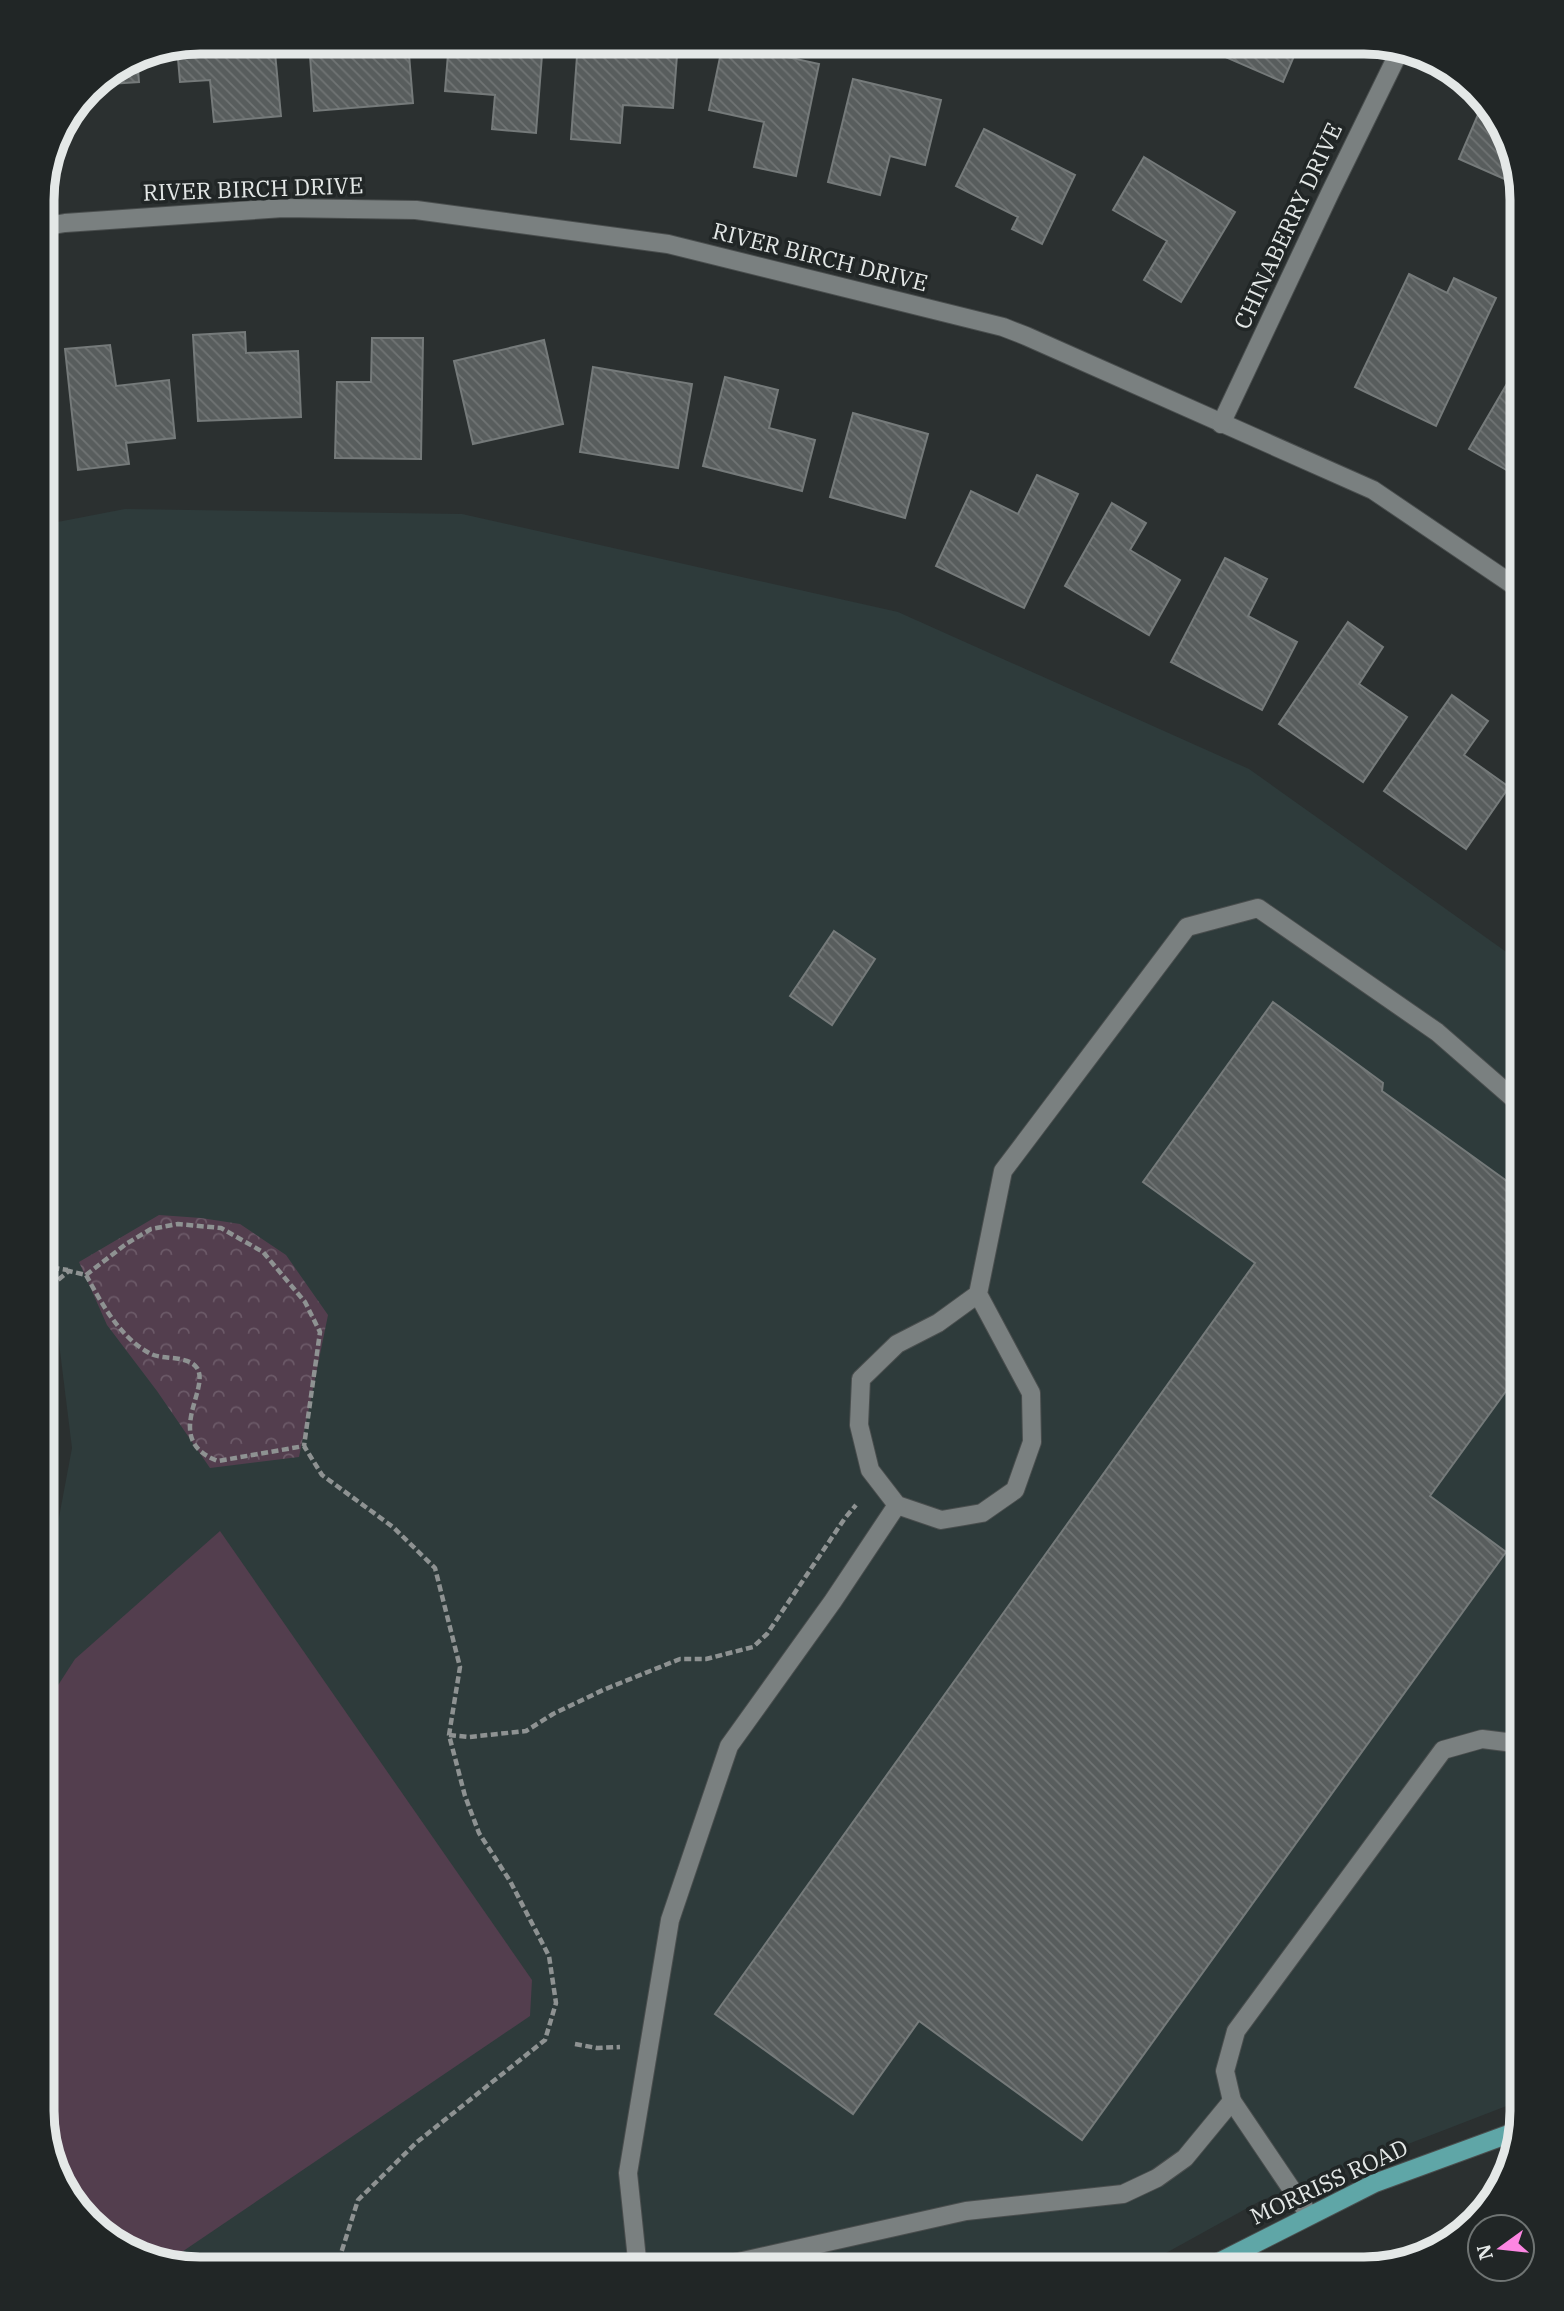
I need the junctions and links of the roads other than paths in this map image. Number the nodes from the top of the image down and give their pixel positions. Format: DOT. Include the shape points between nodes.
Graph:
graph roads {
  1 [pos="1396,58"];
  2 [pos="55,225"];
  3 [pos="1222,424"];
  4 [pos="1510,583"];
  5 [pos="1510,1096"];
  6 [pos="978,1294"];
  7 [pos="897,1505"];
  8 [pos="1510,1743"];
  9 [pos="1232,2101"];
  10 [pos="1508,2134"];
  11 [pos="1309,2216"];
  12 [pos="637,2256"];
  13 [pos="763,2256"];
  14 [pos="1229,2257"];
  1 -- 3 [label="street, CHINABERRY DRIVE"];
  2 -- 3 [label="street, RIVER BIRCH DRIVE" via="283,208 416,210 668,244 1003,327"];
  3 -- 4 [label="street, RIVER BIRCH DRIVE" via="1373,490"];
  5 -- 6 [label="street" via="1437,1032 1258,908 1187,927 1003,1171"];
  6 -- 7 [label="street" via="938,1324 897,1344 861,1379 859,1425 870,1470"];
  6 -- 7 [label="street" via="1031,1393 1032,1442 1015,1490 982,1513 941,1520"];
  7 -- 12 [label="street" via="729,1746 720,1771 670,1920 628,2173"];
  8 -- 9 [label="street" via="1482,1740 1443,1750 1236,2031 1225,2071"];
  9 -- 11 [label="street"];
  9 -- 13 [label="street" via="1185,2158 1123,2194 966,2211"];
  10 -- 11 [label="main road, MORRISS ROAD" via="1375,2183"];
  11 -- 14 [label="main road, MORRISS ROAD"];
}
